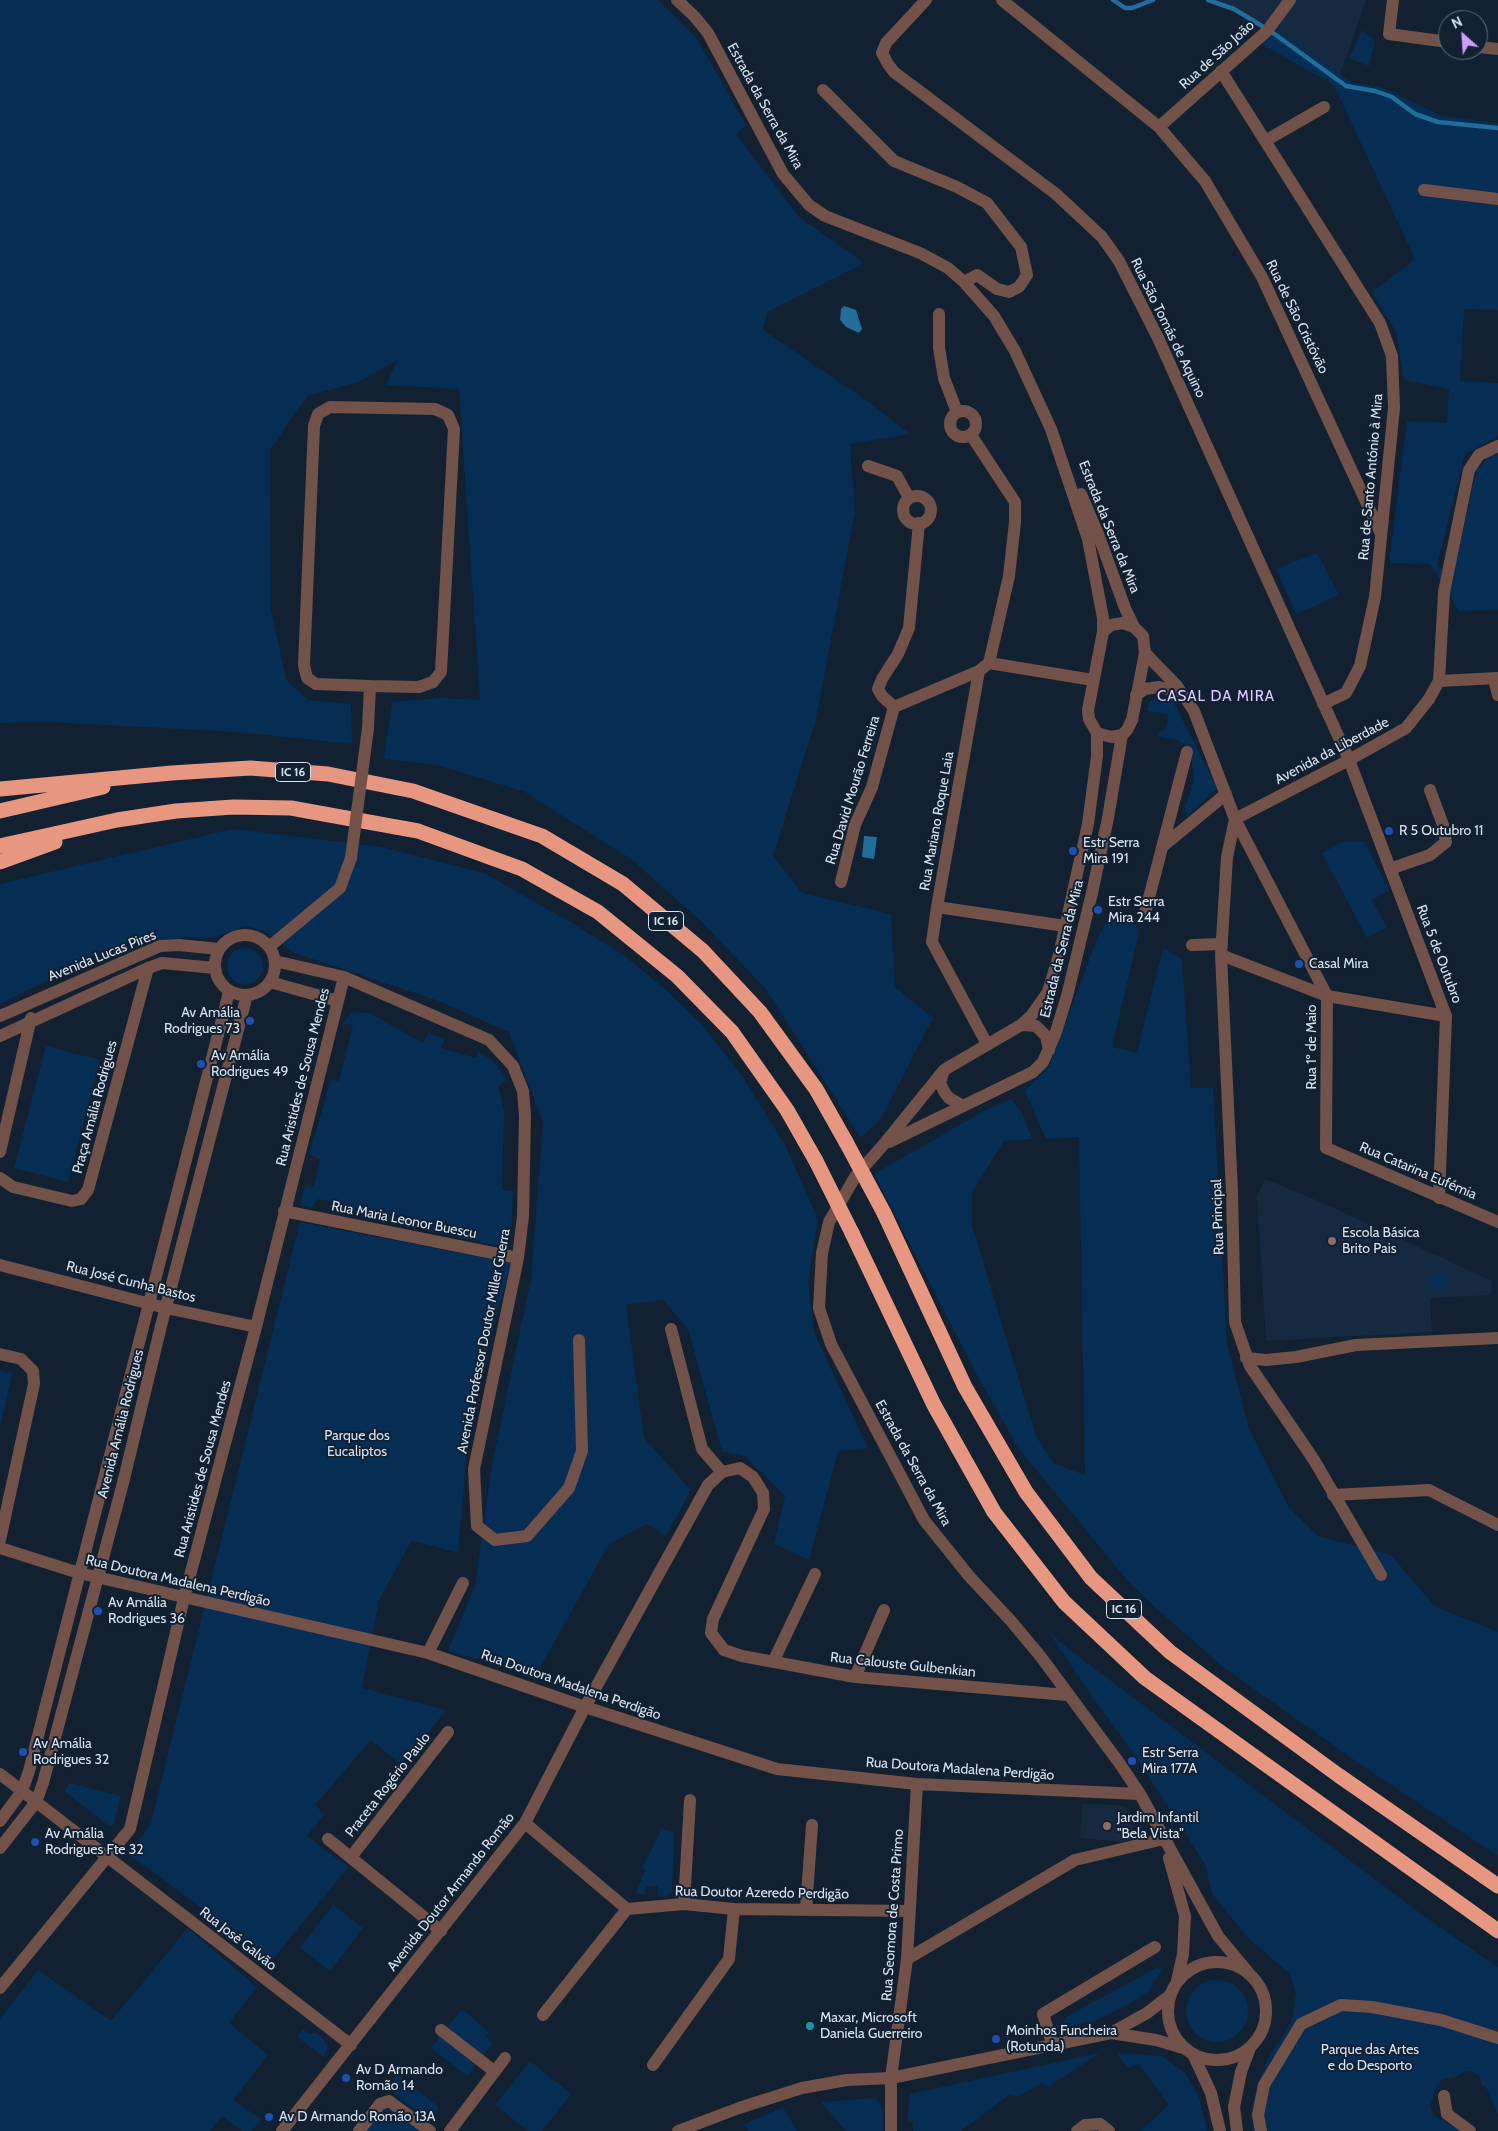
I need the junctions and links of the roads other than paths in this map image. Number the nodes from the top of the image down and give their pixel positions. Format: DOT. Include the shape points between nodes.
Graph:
graph roads {
  1 [pos="677,0"];
  2 [pos="926,0"];
  3 [pos="1002,0"];
  4 [pos="1290,0"];
  5 [pos="1393,0"];
  6 [pos="1438,41"];
  7 [pos="1221,71"];
  8 [pos="823,90"];
  9 [pos="1324,106"];
  10 [pos="1159,127"];
  11 [pos="1265,141"];
  12 [pos="1424,190"];
  13 [pos="1498,199"];
  14 [pos="964,282"];
  15 [pos="940,314"];
  16 [pos="957,412"];
  17 [pos="971,435"];
  18 [pos="1054,440"];
  19 [pos="1498,446"];
  20 [pos="868,466"];
  21 [pos="909,498"];
  22 [pos="919,524"];
  23 [pos="1382,536"];
  24 [pos="1134,627"];
  25 [pos="1103,632"];
  26 [pos="1145,653"];
  27 [pos="984,667"];
  28 [pos="1496,679"];
  29 [pos="1093,680"];
  30 [pos="1439,681"];
  31 [pos="370,686"];
  32 [pos="1498,694"];
  33 [pos="1136,695"];
  34 [pos="1186,698"];
  35 [pos="1324,704"];
  36 [pos="894,707"];
  37 [pos="1097,733"];
  38 [pos="1122,735"];
  39 [pos="1187,752"];
  40 [pos="1349,760"];
  41 [pos="172,773"];
  42 [pos="0,789"];
  43 [pos="1430,790"];
  44 [pos="1226,794"];
  45 [pos="0,811"];
  46 [pos="1236,819"];
  47 [pos="117,820"];
  48 [pos="0,846"];
  49 [pos="1163,846"];
  50 [pos="0,862"];
  51 [pos="1390,869"];
  52 [pos="841,882"];
  53 [pos="937,907"];
  54 [pos="1145,913"];
  55 [pos="1065,926"];
  56 [pos="1192,946"];
  57 [pos="269,947"];
  58 [pos="219,949"];
  59 [pos="1222,949"];
  60 [pos="275,961"];
  61 [pos="148,968"];
  62 [pos="215,968"];
  63 [pos="344,977"];
  64 [pos="270,982"];
  65 [pos="229,992"];
  66 [pos="247,995"];
  67 [pos="1327,996"];
  68 [pos="338,1001"];
  69 [pos="30,1002"];
  70 [pos="0,1016"];
  71 [pos="1446,1016"];
  72 [pos="32,1022"];
  73 [pos="1021,1025"];
  74 [pos="0,1036"];
  75 [pos="987,1044"];
  76 [pos="1049,1050"];
  77 [pos="944,1070"];
  78 [pos="963,1106"];
  79 [pos="884,1144"];
  80 [pos="1326,1148"];
  81 [pos="0,1152"];
  82 [pos="0,1178"];
  83 [pos="1439,1198"];
  84 [pos="284,1211"];
  85 [pos="1498,1222"];
  86 [pos="518,1258"];
  87 [pos="0,1265"];
  88 [pos="149,1302"];
  89 [pos="166,1308"];
  90 [pos="256,1327"];
  91 [pos="671,1329"];
  92 [pos="1498,1338"];
  93 [pos="579,1340"];
  94 [pos="0,1354"];
  95 [pos="1246,1358"];
  96 [pos="722,1472"];
  97 [pos="1334,1495"];
  98 [pos="1498,1525"];
  99 [pos="0,1540"];
  100 [pos="0,1548"];
  101 [pos="79,1573"];
  102 [pos="815,1574"];
  103 [pos="1382,1575"];
  104 [pos="98,1578"];
  105 [pos="463,1583"];
  106 [pos="184,1598"];
  107 [pos="884,1610"];
  108 [pos="428,1653"];
  109 [pos="774,1662"];
  110 [pos="855,1678"];
  111 [pos="1067,1695"];
  112 [pos="585,1707"];
  113 [pos="448,1732"];
  114 [pos="0,1774"];
  115 [pos="917,1784"];
  116 [pos="22,1791"];
  117 [pos="1140,1794"];
  118 [pos="690,1800"];
  119 [pos="36,1802"];
  120 [pos="0,1821"];
  121 [pos="525,1823"];
  122 [pos="812,1825"];
  123 [pos="328,1839"];
  124 [pos="1164,1839"];
  125 [pos="0,1848"];
  126 [pos="351,1856"];
  127 [pos="107,1857"];
  128 [pos="1498,1886"];
  129 [pos="684,1904"];
  130 [pos="627,1909"];
  131 [pos="734,1909"];
  132 [pos="806,1909"];
  133 [pos="909,1911"];
  134 [pos="441,1931"];
  135 [pos="1498,1931"];
  136 [pos="1155,1947"];
  137 [pos="907,1959"];
  138 [pos="1252,1977"];
  139 [pos="1177,1981"];
  140 [pos="0,1988"];
  141 [pos="1169,1996"];
  142 [pos="542,2015"];
  143 [pos="441,2030"];
  144 [pos="1111,2033"];
  145 [pos="1498,2038"];
  146 [pos="351,2046"];
  147 [pos="1053,2046"];
  148 [pos="1250,2048"];
  149 [pos="1188,2051"];
  150 [pos="505,2058"];
  151 [pos="653,2065"];
  152 [pos="494,2071"];
  153 [pos="891,2078"];
  154 [pos="1444,2096"];
  155 [pos="282,2131"];
  156 [pos="359,2131"];
  157 [pos="430,2131"];
  158 [pos="450,2131"];
  159 [pos="678,2131"];
  160 [pos="890,2131"];
  161 [pos="1077,2131"];
  162 [pos="1109,2131"];
  163 [pos="1220,2131"];
  164 [pos="1237,2131"];
  165 [pos="1261,2131"];
  166 [pos="1470,2131"];
  1 -- 14 [label="street, Estrada da Serra da Mira" via="708,34 783,174 809,205 825,216 934,260"];
  2 -- 35 [label="street, Rua São Tomás de Aquino" via="886,43 882,53 888,64 894,72 1083,217 1119,261 1158,338"];
  3 -- 10 [label="street"];
  4 -- 7 [label="street, Rua de São João" via="1267,30"];
  5 -- 6 [label="street" via="1389,34"];
  7 -- 10 [label="street, Rua de São João"];
  7 -- 11 [label="street, Rua de Santo António à Mira"];
  8 -- 14 [label="street" via="894,161 987,203 1022,247 1027,275 1019,287 1009,292 997,289 977,275"];
  9 -- 11 [label="street"];
  10 -- 23 [label="street, Rua de São Cristóvão" via="1205,181 1262,277"];
  11 -- 23 [label="street, Rua de Santo António à Mira" via="1380,323 1392,356 1394,408"];
  12 -- 13 [label="street"];
  14 -- 18 [label="street, Estrada da Serra da Mira" via="982,301 1015,351"];
  15 -- 16 [label="street" via="939,348 944,378"];
  16 -- 17 [label="street" via="966,411 973,415 977,423"];
  16 -- 17 [label="street" via="950,422 952,431 958,437"];
  17 -- 27 [label="street, Rua Mariano Roque Laia" via="1015,502 1009,576"];
  18 -- 24 [label="street, Estrada da Serra da Mira" via="1079,488"];
  18 -- 25 [label="street, Estrada da Serra da Mira" via="1088,539 1100,597"];
  19 -- 30 [label="street, Avenida da Liberdade" via="1480,455 1468,470 1444,592"];
  20 -- 21 [label="street" via="897,476"];
  21 -- 22 [label="street" via="904,506 904,515 910,522"];
  21 -- 22 [label="street" via="922,497 930,507 927,520"];
  22 -- 36 [label="street" via="909,628 878,689"];
  23 -- 35 [label="street, Rua de Santo António à Mira" via="1375,597 1360,666 1346,693"];
  24 -- 25 [label="street" via="1123,623"];
  24 -- 26 [label="street, Estrada da Serra da Mira" via="1142,636"];
  25 -- 29 [label="street, Estrada da Serra da Mira"];
  26 -- 33 [label="street, Estrada da Serra da Mira"];
  26 -- 34 [label="street, Rua 1º de Maio"];
  27 -- 29 [label="street"];
  27 -- 36 [label="street, Rua David Mourão Ferreira"];
  27 -- 53 [label="street, Rua Mariano Roque Laia"];
  28 -- 30 [label="street"];
  28 -- 32 [label="street"];
  29 -- 37 [label="street, Estrada da Serra da Mira" via="1088,710"];
  30 -- 40 [label="street, Avenida da Liberdade" via="1406,728"];
  31 -- 31 [label="street" via="419,687 433,682 441,672 454,429 448,415 435,409 330,407 318,414 314,426 304,665 307,678 316,684"];
  31 -- 57 [label="street, bridge" via="368,728 350,858 340,888"];
  33 -- 34 [label="street" via="1145,689 1158,687"];
  33 -- 38 [label="street, Estrada da Serra da Mira" via="1132,720"];
  34 -- 44 [label="street, Rua 1º de Maio"];
  35 -- 40 [label="street, Rua São Tomás de Aquino"];
  36 -- 52 [label="street, Rua David Mourão Ferreira" via="872,787 855,825"];
  37 -- 38 [label="street" via="1111,738"];
  37 -- 55 [label="street, Estrada da Serra da Mira" via="1092,806"];
  38 -- 76 [label="street, Estrada da Serra da Mira" via="1092,893 1067,996"];
  39 -- 49 [label="street"];
  40 -- 46 [label="street, Avenida da Liberdade"];
  40 -- 51 [label="street, Rua 5 de Outubro"];
  41 -- 42 [label="highway"];
  41 -- 45 [label="highway, IC 16"];
  41 -- 128 [label="highway, IC 16, bridge" via="250,768 328,774 413,791 542,836 623,884 703,951 760,1012 816,1088 884,1213 965,1387 1026,1492 1091,1578 1170,1652 1338,1775"];
  43 -- 51 [label="street" via="1446,842 1430,856"];
  44 -- 46 [label="street, Rua 1º de Maio"];
  44 -- 49 [label="street"];
  46 -- 59 [label="street, Rua Principal" via="1227,857"];
  46 -- 67 [label="street, Rua 1º de Maio"];
  47 -- 48 [label="highway, IC 16"];
  47 -- 50 [label="highway"];
  47 -- 135 [label="highway, IC 16, bridge" via="233,807 291,808 418,831 522,869 598,912 678,976 732,1032 787,1110 852,1233 934,1405 994,1512 1064,1602 1145,1678"];
  49 -- 54 [label="street"];
  51 -- 71 [label="street, Rua 5 de Outubro"];
  53 -- 55 [label="street, Rua Mariano Roque Laia"];
  53 -- 75 [label="street" via="932,942"];
  55 -- 73 [label="street, Estrada da Serra da Mira" via="1048,992 1032,1016"];
  56 -- 59 [label="street"];
  57 -- 58 [label="street" via="254,936 244,935 234,937"];
  57 -- 60 [label="street"];
  58 -- 62 [label="street"];
  58 -- 69 [label="street, Avenida Lucas Pires" via="160,946"];
  59 -- 67 [label="street"];
  59 -- 95 [label="street, Rua Principal" via="1235,1322"];
  60 -- 63 [label="street, Avenida Professor Doutor Miller Guerra"];
  60 -- 64 [label="street"];
  61 -- 62 [label="street, Avenida Lucas Pires" via="162,964"];
  61 -- 72 [label="street, Avenida Lucas Pires"];
  61 -- 82 [label="street, Praça Amália Rodrigues" via="88,1190 81,1198 72,1201 13,1187"];
  62 -- 65 [label="street" via="220,983"];
  63 -- 68 [label="street, Rua Aristides de Sousa Mendes"];
  63 -- 86 [label="street, Avenida Professor Doutor Miller Guerra" via="489,1040 513,1066 523,1091 525,1116 523,1216"];
  64 -- 66 [label="street" via="259,992"];
  64 -- 68 [label="street"];
  65 -- 66 [label="street"];
  65 -- 88 [label="street, Avenida Amália Rodrigues"];
  66 -- 89 [label="street, Avenida Amália Rodrigues"];
  67 -- 71 [label="street"];
  67 -- 80 [label="street, Rua 1º de Maio"];
  68 -- 84 [label="street, Rua Aristides de Sousa Mendes"];
  69 -- 70 [label="street, Avenida Lucas Pires"];
  69 -- 72 [label="street"];
  71 -- 83 [label="street, Rua 5 de Outubro"];
  72 -- 74 [label="street, Avenida Lucas Pires"];
  72 -- 81 [label="street"];
  73 -- 75 [label="street, Estrada da Serra da Mira"];
  73 -- 76 [label="street" via="1036,1026 1046,1036"];
  75 -- 77 [label="street, Estrada da Serra da Mira"];
  76 -- 78 [label="street, Estrada da Serra da Mira" via="1033,1072"];
  77 -- 78 [label="street" via="940,1082 945,1093"];
  77 -- 79 [label="street, Estrada da Serra da Mira"];
  78 -- 79 [label="street, Estrada da Serra da Mira"];
  79 -- 111 [label="street, Estrada da Serra da Mira" via="855,1177 829,1222 822,1253 819,1308 831,1344 924,1520 1011,1621"];
  80 -- 83 [label="street, Rua Catarina Eufémia"];
  83 -- 85 [label="street, Rua Catarina Eufémia"];
  84 -- 86 [label="street, Rua Maria Leonor Buescu"];
  84 -- 90 [label="street, Rua Aristides de Sousa Mendes"];
  86 -- 93 [label="street, Avenida Professor Doutor Miller Guerra" via="474,1469 477,1526 495,1540 527,1536 569,1488 582,1451"];
  87 -- 88 [label="street, Rua José Cunha Bastos"];
  88 -- 89 [label="street, Rua José Cunha Bastos"];
  88 -- 101 [label="street, Avenida Amália Rodrigues"];
  89 -- 90 [label="street, Rua José Cunha Bastos"];
  89 -- 104 [label="street, Avenida Amália Rodrigues"];
  90 -- 106 [label="street, Rua Aristides de Sousa Mendes"];
  91 -- 96 [label="street" via="702,1449"];
  92 -- 95 [label="street" via="1356,1346 1266,1360"];
  94 -- 99 [label="street" via="21,1359 33,1371 34,1384"];
  95 -- 97 [label="street, Rua Principal"];
  96 -- 109 [label="street, Rua Calouste Gulbenkian" via="740,1468 753,1477 763,1494 764,1509 714,1619 712,1634 724,1650"];
  96 -- 112 [label="street, Avenida Doutor Armando Romão" via="708,1485"];
  97 -- 98 [label="street" via="1429,1490"];
  97 -- 103 [label="street, Rua Principal"];
  100 -- 101 [label="street, Rua Doutora Madalena Perdigão"];
  101 -- 104 [label="street, Rua Doutora Madalena Perdigão"];
  101 -- 116 [label="street, Avenida Amália Rodrigues"];
  102 -- 109 [label="street"];
  104 -- 106 [label="street, Rua Doutora Madalena Perdigão"];
  104 -- 119 [label="street, Avenida Amália Rodrigues"];
  105 -- 108 [label="street"];
  106 -- 108 [label="street, Rua Doutora Madalena Perdigão"];
  106 -- 127 [label="street, Rua Aristides de Sousa Mendes" via="130,1829"];
  107 -- 110 [label="street"];
  108 -- 112 [label="street, Rua Doutora Madalena Perdigão"];
  109 -- 110 [label="street, Rua Calouste Gulbenkian"];
  110 -- 111 [label="street, Rua Calouste Gulbenkian"];
  111 -- 117 [label="street, Estrada da Serra da Mira"];
  112 -- 115 [label="street, Rua Doutora Madalena Perdigão" via="778,1769"];
  112 -- 121 [label="street, Avenida Doutor Armando Romão"];
  113 -- 126 [label="street, Praceta Rogério Paulo"];
  114 -- 116 [label="street, Rua José Galvão"];
  115 -- 117 [label="street, Rua Doutora Madalena Perdigão"];
  115 -- 133 [label="street, Rua Seomora de Costa Primo"];
  116 -- 119 [label="street, Rua José Galvão"];
  116 -- 120 [label="street, Avenida Amália Rodrigues"];
  117 -- 124 [label="street, Estrada da Serra da Mira"];
  118 -- 129 [label="street"];
  119 -- 125 [label="street, Avenida Amália Rodrigues"];
  119 -- 127 [label="street, Rua José Galvão"];
  121 -- 130 [label="street"];
  121 -- 134 [label="street, Avenida Doutor Armando Romão"];
  122 -- 132 [label="street"];
  123 -- 126 [label="street, Praceta Rogério Paulo"];
  124 -- 137 [label="street" via="1075,1860"];
  124 -- 138 [label="street" via="1218,1936"];
  124 -- 139 [label="street" via="1185,1916 1183,1954"];
  126 -- 134 [label="street, Praceta Rogério Paulo"];
  127 -- 140 [label="street, Rua Aristides de Sousa Mendes"];
  127 -- 146 [label="street, Rua José Galvão"];
  129 -- 130 [label="street, Rua Doutor Azeredo Perdigão"];
  129 -- 131 [label="street, Rua Doutor Azeredo Perdigão"];
  130 -- 142 [label="street"];
  131 -- 132 [label="street, Rua Doutor Azeredo Perdigão"];
  131 -- 151 [label="street" via="729,1959"];
  132 -- 133 [label="street, Rua Doutor Azeredo Perdigão"];
  133 -- 137 [label="street, Rua Seomora de Costa Primo"];
  134 -- 146 [label="street, Avenida Doutor Armando Romão"];
  136 -- 147 [label="street" via="1042,2014"];
  137 -- 153 [label="street, Rua Seomora de Costa Primo"];
  138 -- 139 [label="street" via="1239,1967 1222,1962 1205,1963 1189,1970"];
  138 -- 148 [label="street" via="1266,2005 1260,2035"];
  139 -- 141 [label="street"];
  141 -- 144 [label="street" via="1147,2013"];
  141 -- 149 [label="street" via="1168,2024 1174,2037"];
  143 -- 152 [label="street"];
  144 -- 147 [label="street"];
  144 -- 149 [label="street" via="1156,2040"];
  145 -- 165 [label="street" via="1441,2020 1372,2007 1341,2005 1301,2024 1264,2085 1258,2115"];
  146 -- 155 [label="street, Avenida Doutor Armando Romão"];
  147 -- 153 [label="street"];
  148 -- 149 [label="street" via="1224,2060 1209,2060"];
  148 -- 164 [label="street" via="1234,2107"];
  149 -- 163 [label="street" via="1212,2093"];
  150 -- 152 [label="street"];
  152 -- 158 [label="street"];
  153 -- 159 [label="street" via="846,2080 802,2088"];
  153 -- 160 [label="street, Rua Seomora de Costa Primo"];
  154 -- 166 [label="street" via="1447,2114"];
  156 -- 157 [label="street" via="380,2104 389,2101"];
  161 -- 162 [label="street" via="1085,2125 1100,2124"];
}
